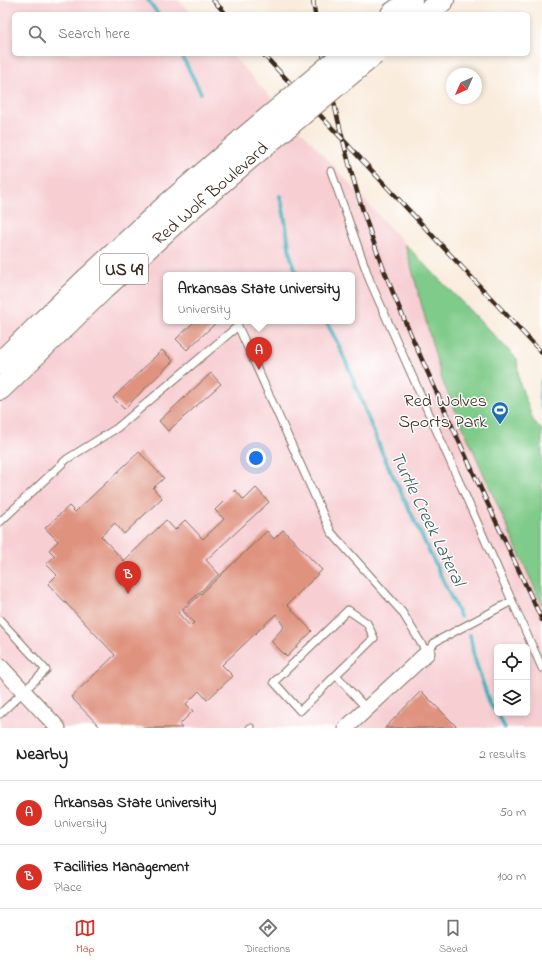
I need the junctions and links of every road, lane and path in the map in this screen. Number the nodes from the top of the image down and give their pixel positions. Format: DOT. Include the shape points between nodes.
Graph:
graph roads {
  1 [pos="411,0"];
  2 [pos="443,0"];
  3 [pos="395,12"];
  4 [pos="428,12"];
  5 [pos="342,56"];
  6 [pos="371,56"];
  7 [pos="248,147"];
  8 [pos="331,171"];
  9 [pos="0,363"];
  10 [pos="0,389"];
  11 [pos="0,522"];
  12 [pos="512,600"];
  13 [pos="0,620"];
  14 [pos="427,653"];
  15 [pos="0,666"];
  16 [pos="542,668"];
  17 [pos="336,675"];
  18 [pos="24,692"];
  19 [pos="367,709"];
  20 [pos="0,714"];
  21 [pos="58,728"];
  22 [pos="346,728"];
  1 -- 3 [label="highway"];
  2 -- 4 [label="highway"];
  5 -- 7 [label="highway, Red Wolf Boulevard / US 49, bridge"];
  6 -- 7 [label="highway, Red Wolf Boulevard / US 49, bridge"];
  7 -- 9 [label="highway, Red Wolf Boulevard / US 49" via="167,205"];
  7 -- 10 [label="highway, Red Wolf Boulevard / US 49" via="182,216"];
  8 -- 12 [label="lane" via="370,281"];
  11 -- 14 [label="lane" via="68,459 117,428 238,326 331,532 402,612"];
  12 -- 14 [label="lane" via="435,642"];
  12 -- 16 [label="lane"];
  13 -- 18 [label="lane" via="46,670"];
  14 -- 19 [label="street"];
  15 -- 18 [label="street"];
  17 -- 17 [label="lane" via="300,711 274,682 348,610 367,623 374,638"];
  17 -- 19 [label="lane"];
  18 -- 20 [label="lane"];
  18 -- 21 [label="street"];
  19 -- 22 [label="street"];
}
